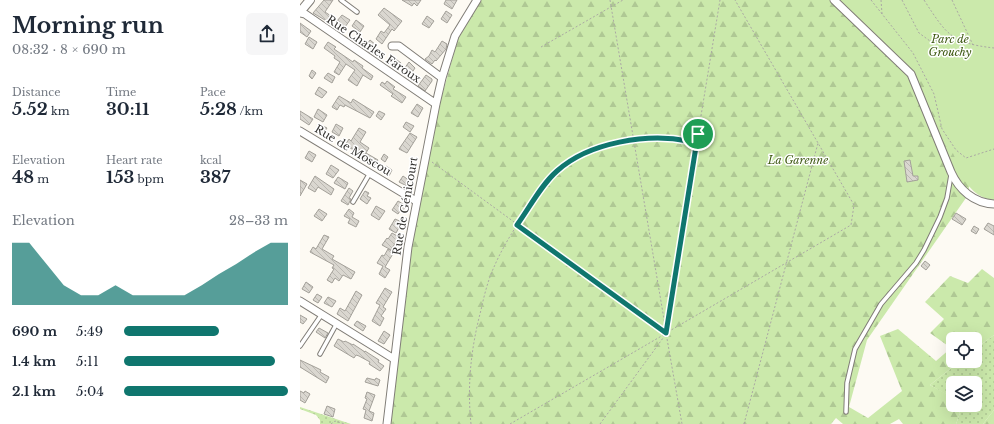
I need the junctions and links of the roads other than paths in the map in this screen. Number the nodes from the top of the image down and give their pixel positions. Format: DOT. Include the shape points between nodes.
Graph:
graph roads {
  1 [pos="310,0"];
  2 [pos="341,0"];
  3 [pos="477,0"];
  4 [pos="834,0"];
  5 [pos="357,12"];
  6 [pos="300,13"];
  7 [pos="392,46"];
  8 [pos="442,78"];
  9 [pos="436,104"];
  10 [pos="300,131"];
  11 [pos="951,172"];
  12 [pos="370,173"];
  13 [pos="416,201"];
  14 [pos="353,202"];
  15 [pos="994,204"];
  16 [pos="300,301"];
  17 [pos="322,314"];
  18 [pos="337,323"];
  19 [pos="300,346"];
  20 [pos="320,354"];
  21 [pos="394,359"];
  22 [pos="846,412"];
  23 [pos="387,424"];
  1 -- 6 [label="street"];
  2 -- 5 [label="lane"];
  3 -- 8 [label="street, Rue de Génicourt" via="455,36"];
  4 -- 11 [label="street" via="911,74"];
  6 -- 9 [label="street, Rue Charles Faroux"];
  7 -- 8 [label="street" via="399,46"];
  8 -- 9 [label="street, Rue de Génicourt"];
  9 -- 13 [label="street, Rue de Génicourt"];
  10 -- 12 [label="street, Rue de Moscou"];
  11 -- 15 [label="street" via="957,184 968,195 982,202"];
  11 -- 22 [label="lane" via="950,186 940,217 924,250 881,304 855,349 847,383"];
  12 -- 13 [label="street, Rue de Moscou"];
  12 -- 14 [label="lane"];
  13 -- 21 [label="street, Rue de Génicourt"];
  16 -- 17 [label="street"];
  17 -- 18 [label="street"];
  17 -- 19 [label="lane"];
  18 -- 20 [label="lane"];
  18 -- 21 [label="street"];
  21 -- 23 [label="street, Rue de Génicourt"];
}
